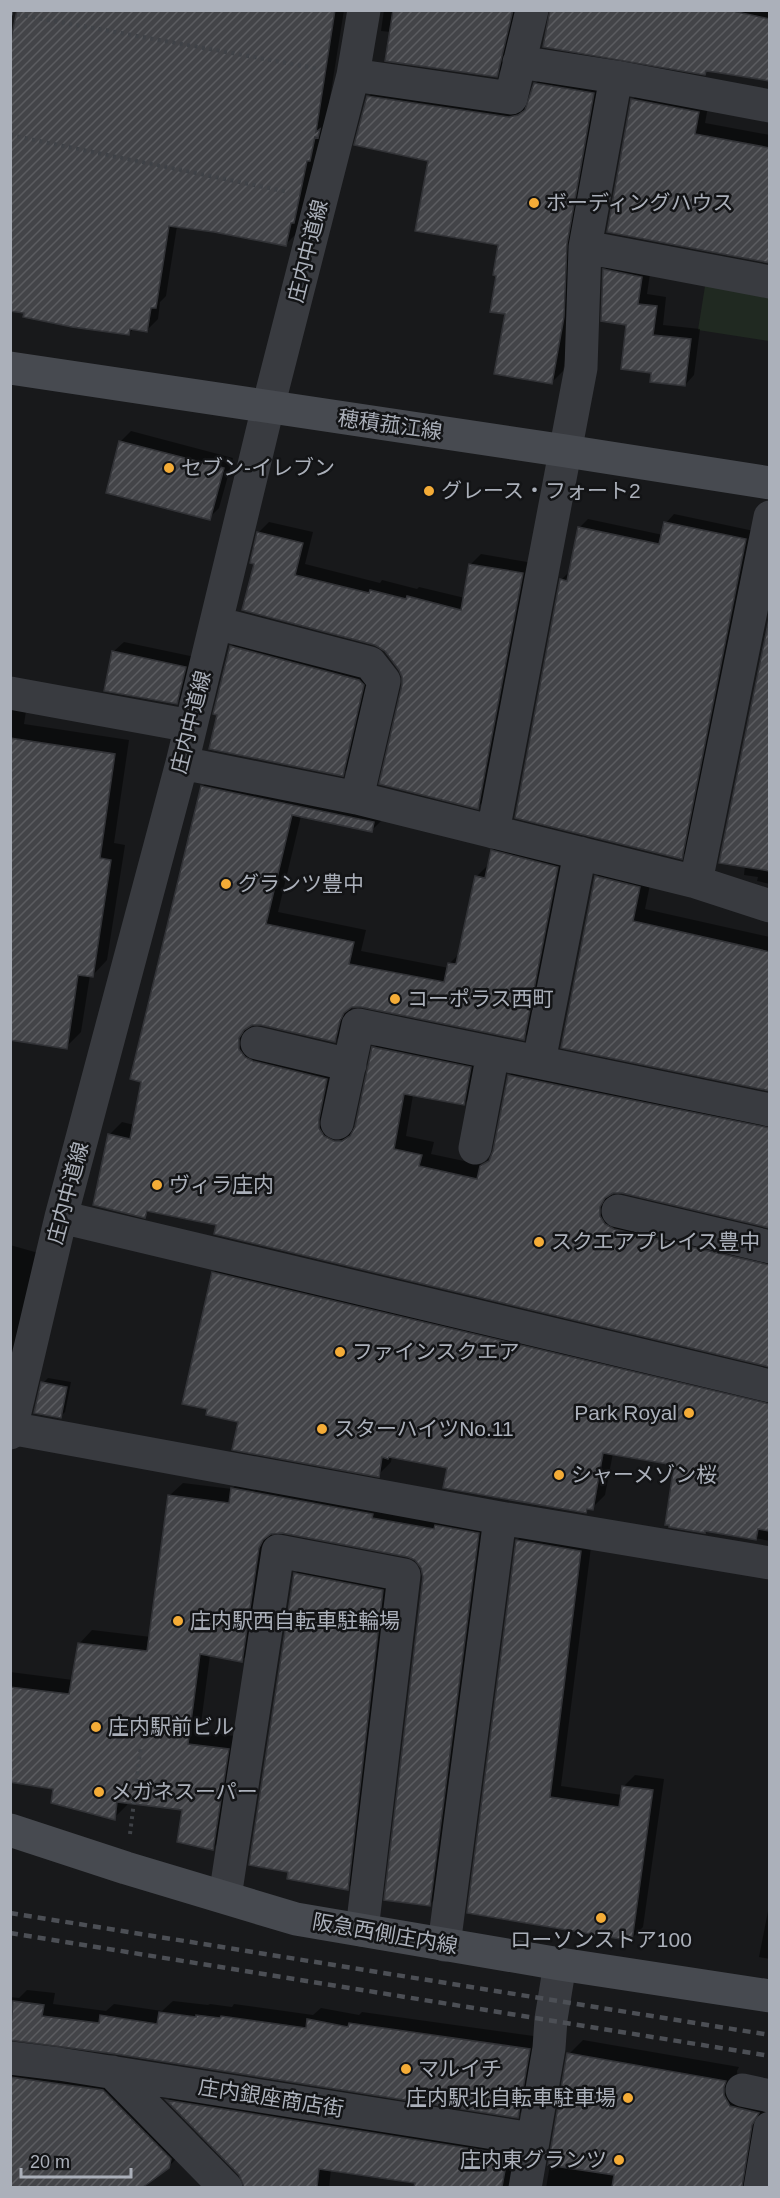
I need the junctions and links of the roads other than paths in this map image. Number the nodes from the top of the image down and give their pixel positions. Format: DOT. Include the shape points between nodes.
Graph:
graph roads {
  1 [pos="364,10"];
  2 [pos="532,10"];
  3 [pos="519,62"];
  4 [pos="353,75"];
  5 [pos="616,77"];
  6 [pos="770,106"];
  7 [pos="585,247"];
  8 [pos="770,282"];
  9 [pos="10,368"];
  10 [pos="268,407"];
  11 [pos="566,451"];
  12 [pos="770,483"];
  13 [pos="770,517"];
  14 [pos="216,623"];
  15 [pos="10,693"];
  16 [pos="191,726"];
  17 [pos="182,763"];
  18 [pos="357,798"];
  19 [pos="493,832"];
  20 [pos="580,853"];
  21 [pos="696,882"];
  22 [pos="770,906"];
  23 [pos="257,1043"];
  24 [pos="493,1053"];
  25 [pos="539,1061"];
  26 [pos="350,1065"];
  27 [pos="770,1110"];
  28 [pos="337,1123"];
  29 [pos="475,1148"];
  30 [pos="618,1211"];
  31 [pos="61,1217"];
  32 [pos="770,1247"];
  33 [pos="770,1386"];
  34 [pos="11,1429"];
  35 [pos="500,1518"];
  36 [pos="770,1563"];
  37 [pos="10,1830"];
  38 [pos="225,1897"];
  39 [pos="362,1930"];
  40 [pos="444,1945"];
  41 [pos="560,1964"];
  42 [pos="770,1996"];
  43 [pos="10,2058"];
  44 [pos="112,2072"];
  45 [pos="770,2128"];
  46 [pos="532,2139"];
  47 [pos="226,2187"];
  48 [pos="525,2187"];
  49 [pos="760,2187"];
  1 -- 4 [label="street, 庄内中道線"];
  2 -- 3 [label="street"];
  3 -- 4 [label="street" via="511,98"];
  3 -- 5 [label="street"];
  4 -- 10 [label="street, 庄内中道線"];
  5 -- 6 [label="street"];
  5 -- 7 [label="street"];
  7 -- 8 [label="street"];
  7 -- 11 [label="street" via="581,368"];
  9 -- 10 [label="street, 穂積菰江線"];
  10 -- 11 [label="street, 穂積菰江線"];
  10 -- 14 [label="street, 庄内中道線"];
  11 -- 12 [label="street, 穂積菰江線"];
  11 -- 19 [label="street"];
  13 -- 21 [label="street"];
  14 -- 16 [label="street, 庄内中道線"];
  14 -- 18 [label="street" via="370,663 384,681"];
  15 -- 16 [label="street"];
  16 -- 17 [label="street, 庄内中道線"];
  17 -- 18 [label="street"];
  17 -- 31 [label="street, 庄内中道線"];
  18 -- 19 [label="street"];
  19 -- 20 [label="street"];
  20 -- 21 [label="street"];
  20 -- 25 [label="street"];
  21 -- 22 [label="street"];
  23 -- 26 [label="street"];
  24 -- 25 [label="street"];
  24 -- 26 [label="street" via="358,1025"];
  24 -- 29 [label="street"];
  25 -- 27 [label="street"];
  26 -- 28 [label="street"];
  30 -- 32 [label="street"];
  31 -- 33 [label="street"];
  31 -- 34 [label="street, 庄内中道線"];
  34 -- 35 [label="street"];
  35 -- 36 [label="street"];
  35 -- 40 [label="street"];
  37 -- 38 [label="street, 阪急西側庄内線"];
  38 -- 39 [label="street, 阪急西側庄内線" via="296,1918"];
  38 -- 39 [label="street" via="278,1551 404,1575"];
  39 -- 40 [label="street, 阪急西側庄内線"];
  40 -- 41 [label="street, 阪急西側庄内線"];
  41 -- 42 [label="street, 阪急西側庄内線"];
  41 -- 46 [label="street"];
  43 -- 44 [label="street, 庄内銀座商店街"];
  44 -- 46 [label="street, 庄内銀座商店街"];
  44 -- 47 [label="street"];
  45 -- 49 [label="street"];
  46 -- 48 [label="street"];
}
